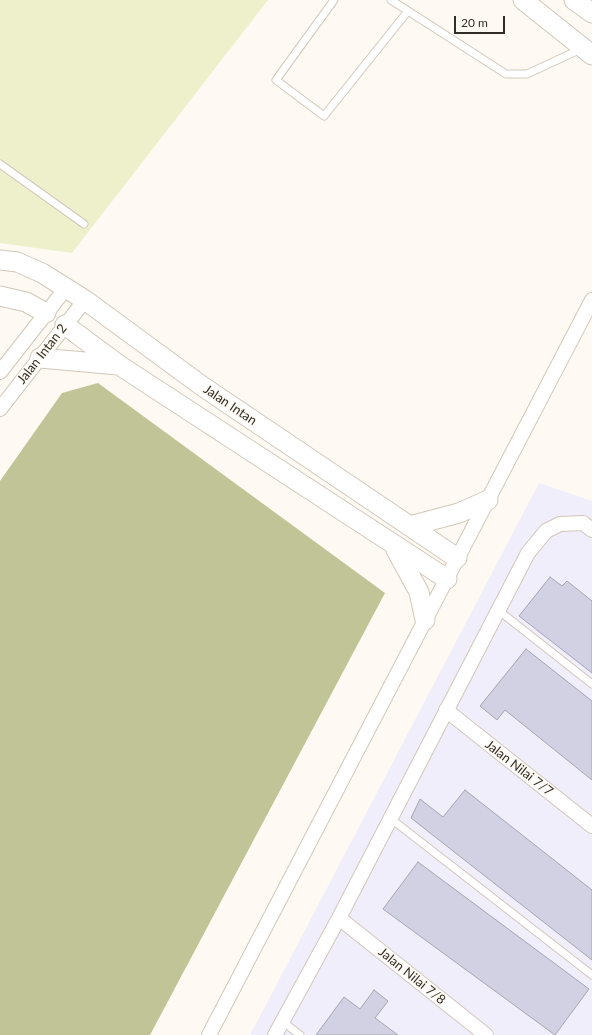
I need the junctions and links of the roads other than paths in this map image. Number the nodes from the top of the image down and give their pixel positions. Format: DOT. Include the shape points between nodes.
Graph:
graph roads {
  1 [pos="334,0"];
  2 [pos="391,0"];
  3 [pos="522,0"];
  4 [pos="574,0"];
  5 [pos="408,11"];
  6 [pos="592,13"];
  7 [pos="588,51"];
  8 [pos="0,164"];
  9 [pos="84,224"];
  10 [pos="0,260"];
  11 [pos="66,288"];
  12 [pos="0,296"];
  13 [pos="85,300"];
  14 [pos="592,300"];
  15 [pos="46,313"];
  16 [pos="65,325"];
  17 [pos="40,358"];
  18 [pos="119,365"];
  19 [pos="0,372"];
  20 [pos="0,409"];
  21 [pos="488,500"];
  22 [pos="410,526"];
  23 [pos="592,530"];
  24 [pos="392,544"];
  25 [pos="457,558"];
  26 [pos="447,579"];
  27 [pos="498,610"];
  28 [pos="425,620"];
  29 [pos="592,684"];
  30 [pos="446,710"];
  31 [pos="390,818"];
  32 [pos="592,826"];
  33 [pos="339,918"];
  34 [pos="592,975"];
  35 [pos="282,1021"];
  36 [pos="209,1035"];
  37 [pos="275,1035"];
  38 [pos="300,1035"];
  39 [pos="486,1035"];
  1 -- 5 [label="lane" via="276,80 324,116"];
  2 -- 5 [label="lane"];
  3 -- 7 [label="street"];
  4 -- 6 [label="street"];
  5 -- 7 [label="lane" via="506,74 527,74"];
  8 -- 9 [label="lane"];
  10 -- 11 [label="street, Jalan Intan" via="17,262 42,273"];
  11 -- 13 [label="street, Jalan Intan"];
  11 -- 15 [label="street, Jalan Intan 2"];
  12 -- 15 [label="street" via="26,302"];
  13 -- 16 [label="street, Jalan Intan 2"];
  13 -- 22 [label="street, Jalan Intan" via="202,386"];
  14 -- 21 [label="street"];
  15 -- 16 [label="street"];
  15 -- 19 [label="street, Jalan Intan 2"];
  16 -- 17 [label="street, Jalan Intan 2"];
  16 -- 18 [label="street"];
  17 -- 18 [label="street"];
  17 -- 20 [label="street, Jalan Intan 2"];
  18 -- 24 [label="street"];
  21 -- 22 [label="street" via="459,513"];
  21 -- 25 [label="street"];
  22 -- 25 [label="street, Jalan Intan"];
  23 -- 27 [label="street" via="583,523 560,524 546,531 528,553"];
  24 -- 26 [label="street"];
  24 -- 28 [label="street" via="419,592"];
  25 -- 26 [label="street"];
  26 -- 28 [label="street"];
  27 -- 29 [label="lane"];
  27 -- 30 [label="street"];
  28 -- 36 [label="street"];
  30 -- 31 [label="street"];
  30 -- 32 [label="street, Jalan Nilai 7/7"];
  31 -- 33 [label="street"];
  31 -- 34 [label="lane"];
  33 -- 35 [label="street"];
  33 -- 39 [label="street, Jalan Nilai 7/8"];
  35 -- 37 [label="street"];
  35 -- 38 [label="lane"];
}
